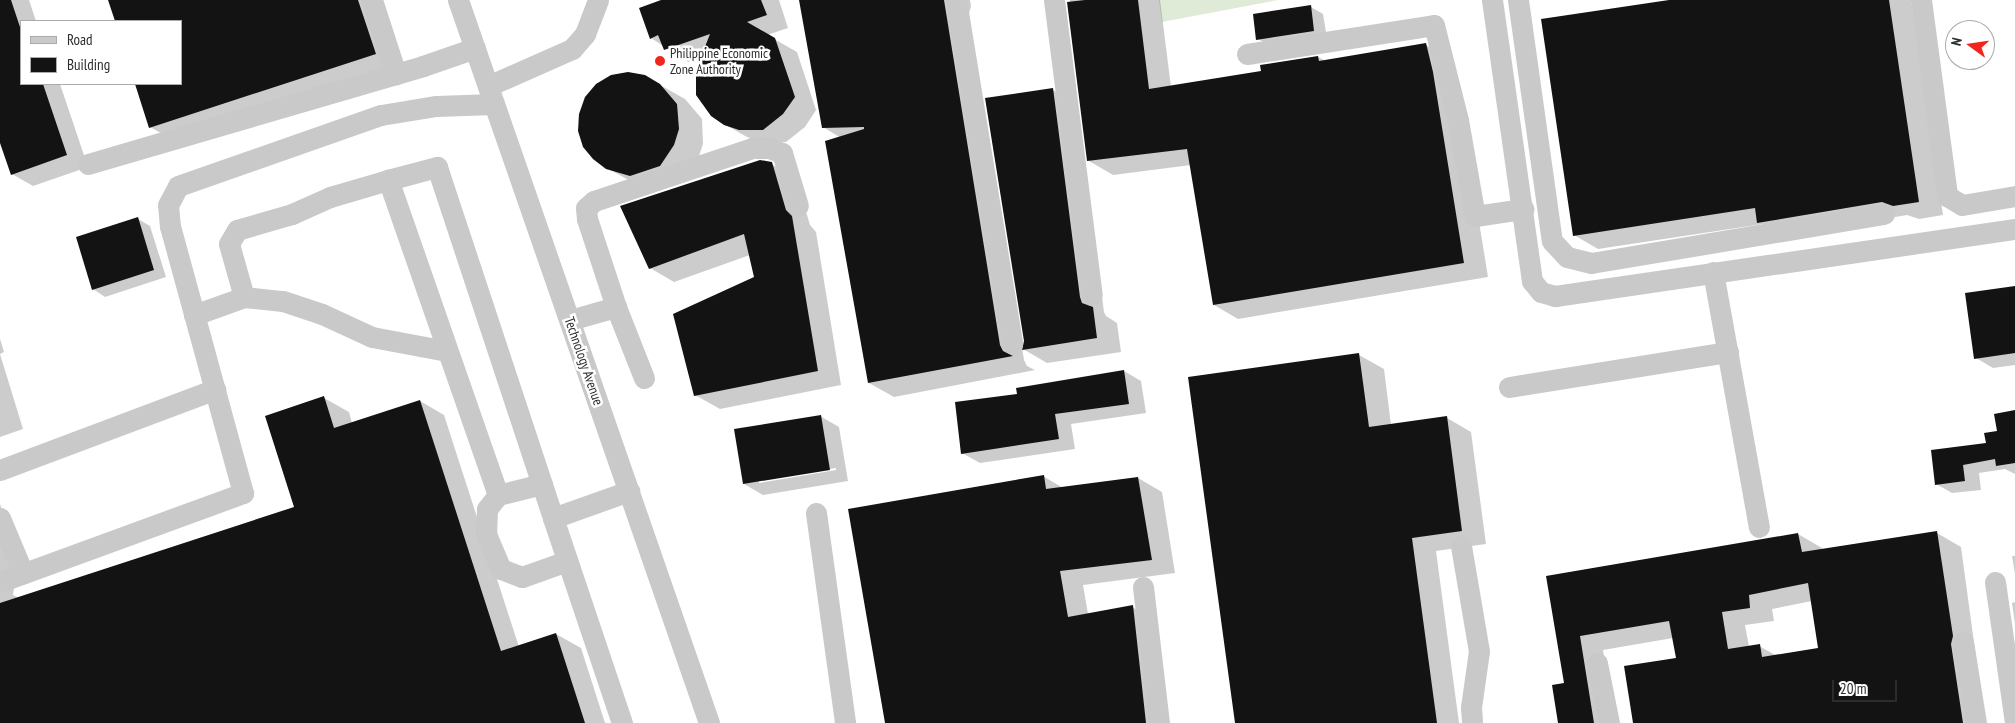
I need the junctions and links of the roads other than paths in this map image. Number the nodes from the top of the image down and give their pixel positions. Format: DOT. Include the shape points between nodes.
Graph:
graph roads {
  1 [pos="372,0"];
  2 [pos="458,0"];
  3 [pos="598,0"];
  4 [pos="956,0"];
  5 [pos="1054,0"];
  6 [pos="1492,0"];
  7 [pos="1518,0"];
  8 [pos="1921,0"];
  9 [pos="475,48"];
  10 [pos="1247,54"];
  11 [pos="396,74"];
  12 [pos="491,95"];
  13 [pos="88,164"];
  14 [pos="388,180"];
  15 [pos="2015,196"];
  16 [pos="798,206"];
  17 [pos="1523,209"];
  18 [pos="1884,214"];
  19 [pos="2014,233"];
  20 [pos="1713,272"];
  21 [pos="1092,296"];
  22 [pos="244,297"];
  23 [pos="616,307"];
  24 [pos="194,315"];
  25 [pos="570,320"];
  26 [pos="1012,343"];
  27 [pos="448,352"];
  28 [pos="1728,352"];
  29 [pos="644,378"];
  30 [pos="1509,387"];
  31 [pos="215,388"];
  32 [pos="0,470"];
  33 [pos="542,484"];
  34 [pos="629,491"];
  35 [pos="498,495"];
  36 [pos="816,512"];
  37 [pos="0,518"];
  38 [pos="553,518"];
  39 [pos="1759,527"];
  40 [pos="1461,546"];
  41 [pos="567,561"];
  42 [pos="23,573"];
  43 [pos="0,582"];
  44 [pos="1995,582"];
  45 [pos="1143,587"];
  46 [pos="1963,642"];
  47 [pos="1597,663"];
  48 [pos="622,723"];
  49 [pos="709,723"];
  50 [pos="845,723"];
  51 [pos="1159,723"];
  52 [pos="1472,723"];
  53 [pos="1609,723"];
  54 [pos="1976,723"];
  55 [pos="2015,723"];
  1 -- 11 [label="street"];
  2 -- 9 [label="street, Technology Avenue"];
  3 -- 12 [label="street" via="585,34 572,50"];
  4 -- 26 [label="street"];
  5 -- 21 [label="street"];
  6 -- 17 [label="street"];
  7 -- 18 [label="street" via="1552,241 1567,257 1591,263"];
  8 -- 15 [label="street" via="1948,196 1962,205"];
  9 -- 11 [label="street"];
  9 -- 12 [label="street, Technology Avenue"];
  10 -- 17 [label="street" via="1434,25 1458,120 1475,216"];
  11 -- 13 [label="street"];
  12 -- 24 [label="street" via="381,115 178,186 168,205 170,227"];
  12 -- 25 [label="street, Technology Avenue"];
  14 -- 22 [label="street" via="237,230 229,244"];
  14 -- 27 [label="street"];
  14 -- 33 [label="street" via="437,166"];
  16 -- 23 [label="street" via="782,153 769,148 752,148 594,201 586,208 587,219"];
  17 -- 20 [label="street" via="1532,281 1541,292 1556,296"];
  19 -- 20 [label="street"];
  20 -- 28 [label="street"];
  22 -- 24 [label="street"];
  22 -- 27 [label="street" via="283,301 322,314 372,337"];
  23 -- 25 [label="street"];
  23 -- 29 [label="street"];
  24 -- 31 [label="street"];
  25 -- 34 [label="street, Technology Avenue"];
  27 -- 35 [label="street"];
  28 -- 30 [label="street"];
  28 -- 39 [label="street"];
  31 -- 32 [label="street"];
  31 -- 42 [label="street" via="243,493"];
  33 -- 35 [label="street"];
  33 -- 38 [label="street"];
  34 -- 38 [label="street"];
  34 -- 49 [label="street, Technology Avenue"];
  35 -- 41 [label="street" via="487,509 486,534 501,569 522,576"];
  36 -- 50 [label="street"];
  37 -- 42 [label="street"];
  38 -- 41 [label="street"];
  40 -- 52 [label="street" via="1479,651 1471,707"];
  41 -- 48 [label="street"];
  42 -- 43 [label="street"];
  44 -- 55 [label="street"];
  45 -- 51 [label="street"];
  46 -- 54 [label="street"];
  47 -- 53 [label="street"];
}
